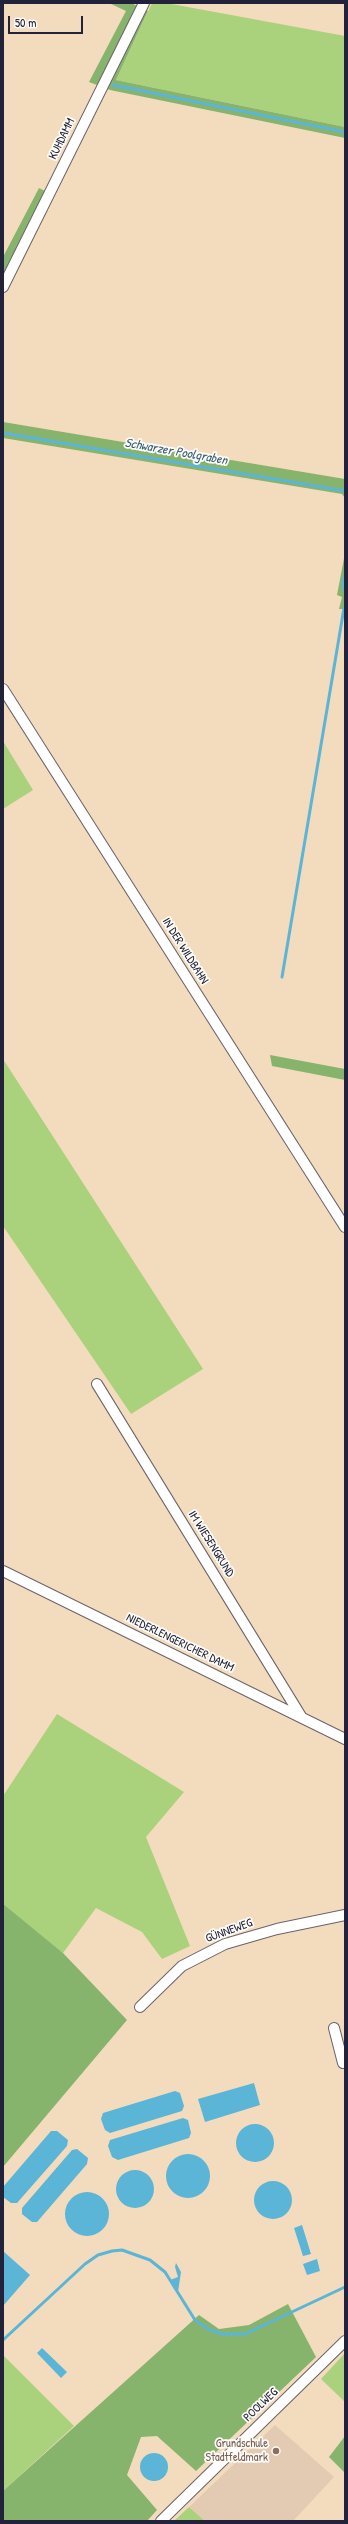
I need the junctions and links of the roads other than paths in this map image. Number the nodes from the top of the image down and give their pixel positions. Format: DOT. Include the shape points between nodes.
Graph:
graph roads {
  1 [pos="144,3"];
  2 [pos="3,287"];
  3 [pos="3,689"];
  4 [pos="345,1227"];
  5 [pos="97,1384"];
  6 [pos="3,1571"];
  7 [pos="302,1718"];
  8 [pos="345,1739"];
  9 [pos="345,1914"];
  10 [pos="140,2007"];
  11 [pos="334,2028"];
  12 [pos="345,2062"];
  13 [pos="345,2341"];
  14 [pos="161,2521"];
  1 -- 2 [label="street, KUHDAMM"];
  3 -- 4 [label="street, IN DER WILDBAHN"];
  5 -- 7 [label="street, IM WIESENGRUND"];
  6 -- 7 [label="street, NIEDERLENGERICHER DAMM"];
  7 -- 8 [label="street, NIEDERLENGERICHER DAMM"];
  9 -- 10 [label="street, GÜNNEWEG" via="225,1944 182,1966"];
  11 -- 12 [label="street" via="343,2063"];
  13 -- 14 [label="street, POOLWEG"];
}
